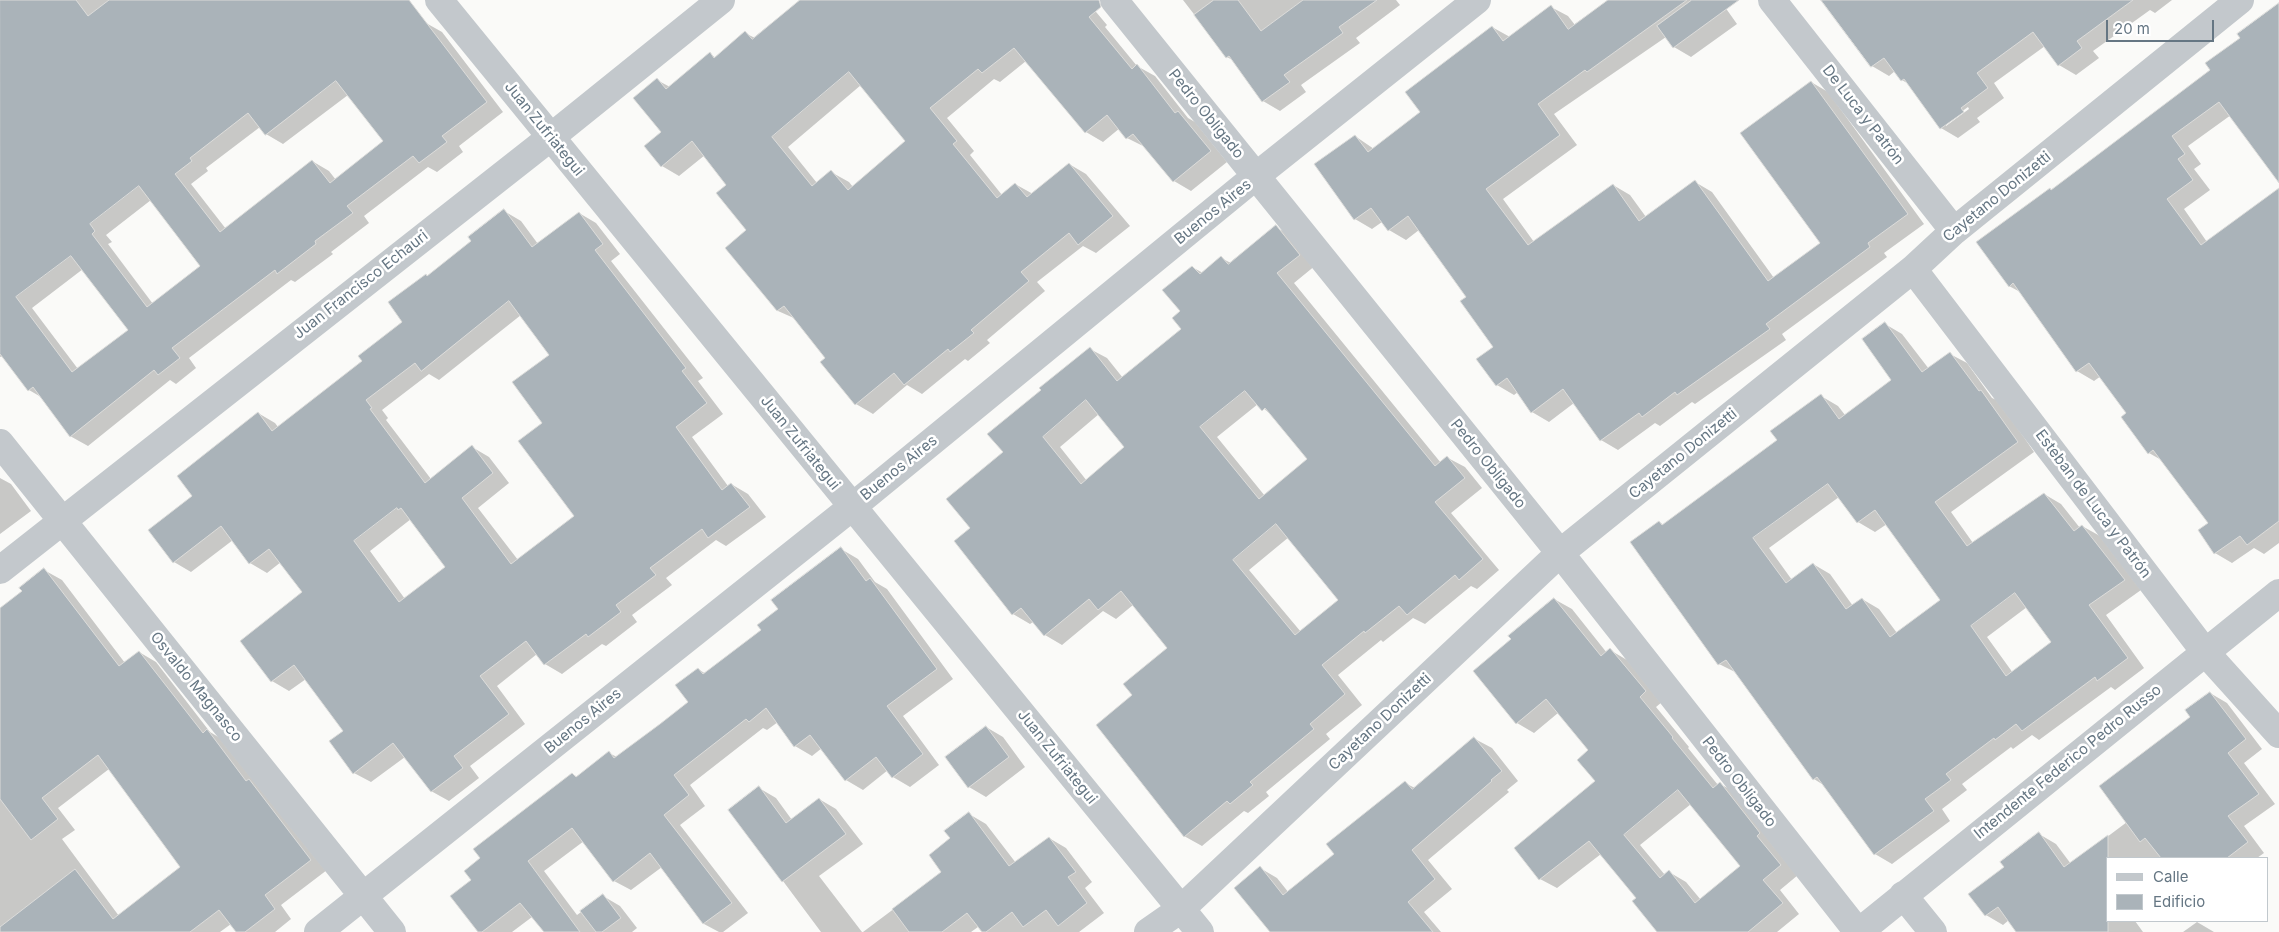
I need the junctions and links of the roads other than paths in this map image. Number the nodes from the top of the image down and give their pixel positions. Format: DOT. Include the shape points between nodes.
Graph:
graph roads {
  1 [pos="440,0"];
  2 [pos="720,0"];
  3 [pos="1114,0"];
  4 [pos="1477,0"];
  5 [pos="1772,0"];
  6 [pos="2240,0"];
  7 [pos="551,138"];
  8 [pos="1256,176"];
  9 [pos="1954,231"];
  10 [pos="1913,269"];
  11 [pos="0,443"];
  12 [pos="852,507"];
  13 [pos="62,520"];
  14 [pos="1560,554"];
  15 [pos="0,570"];
  16 [pos="2279,594"];
  17 [pos="2205,652"];
  18 [pos="2279,734"];
  19 [pos="1903,895"];
  20 [pos="363,896"];
  21 [pos="1181,908"];
  22 [pos="318,932"];
  23 [pos="392,932"];
  24 [pos="1148,932"];
  25 [pos="1200,932"];
  26 [pos="1858,932"];
  27 [pos="1932,932"];
  1 -- 7 [label="street, Juan Zufriategui"];
  2 -- 7 [label="street, Juan Francisco Echauri"];
  3 -- 8 [label="street, Pedro Obligado"];
  4 -- 8 [label="street, Buenos Aires"];
  5 -- 9 [label="street, De Luca y Patrón"];
  6 -- 9 [label="street, Cayetano Donizetti"];
  7 -- 12 [label="street, Juan Zufriategui"];
  7 -- 13 [label="street, Juan Francisco Echauri"];
  8 -- 12 [label="street, Buenos Aires"];
  8 -- 14 [label="street, Pedro Obligado"];
  9 -- 10 [label="street, Cayetano Donizetti"];
  10 -- 14 [label="street, Cayetano Donizetti"];
  10 -- 17 [label="street, Esteban de Luca y Patrón"];
  11 -- 13 [label="street, Osvaldo Magnasco"];
  12 -- 20 [label="street, Buenos Aires"];
  12 -- 21 [label="street, Juan Zufriategui"];
  13 -- 15 [label="street, Juan Francisco Echauri"];
  13 -- 20 [label="street, Osvaldo Magnasco"];
  14 -- 21 [label="street, Cayetano Donizetti"];
  14 -- 26 [label="street, Pedro Obligado"];
  16 -- 17 [label="street, Intendente Federico Pedro Russo"];
  17 -- 18 [label="street, Esteban de Luca y Patrón"];
  17 -- 19 [label="street, Intendente Federico Pedro Russo"];
  19 -- 26 [label="street, Intendente Federico Pedro Russo"];
  19 -- 27 [label="street"];
  20 -- 22 [label="street, Buenos Aires"];
  20 -- 23 [label="street, Osvaldo Magnasco"];
  21 -- 24 [label="street, Cayetano Donizetti"];
  21 -- 25 [label="street, Juan Zufriategui"];
}
